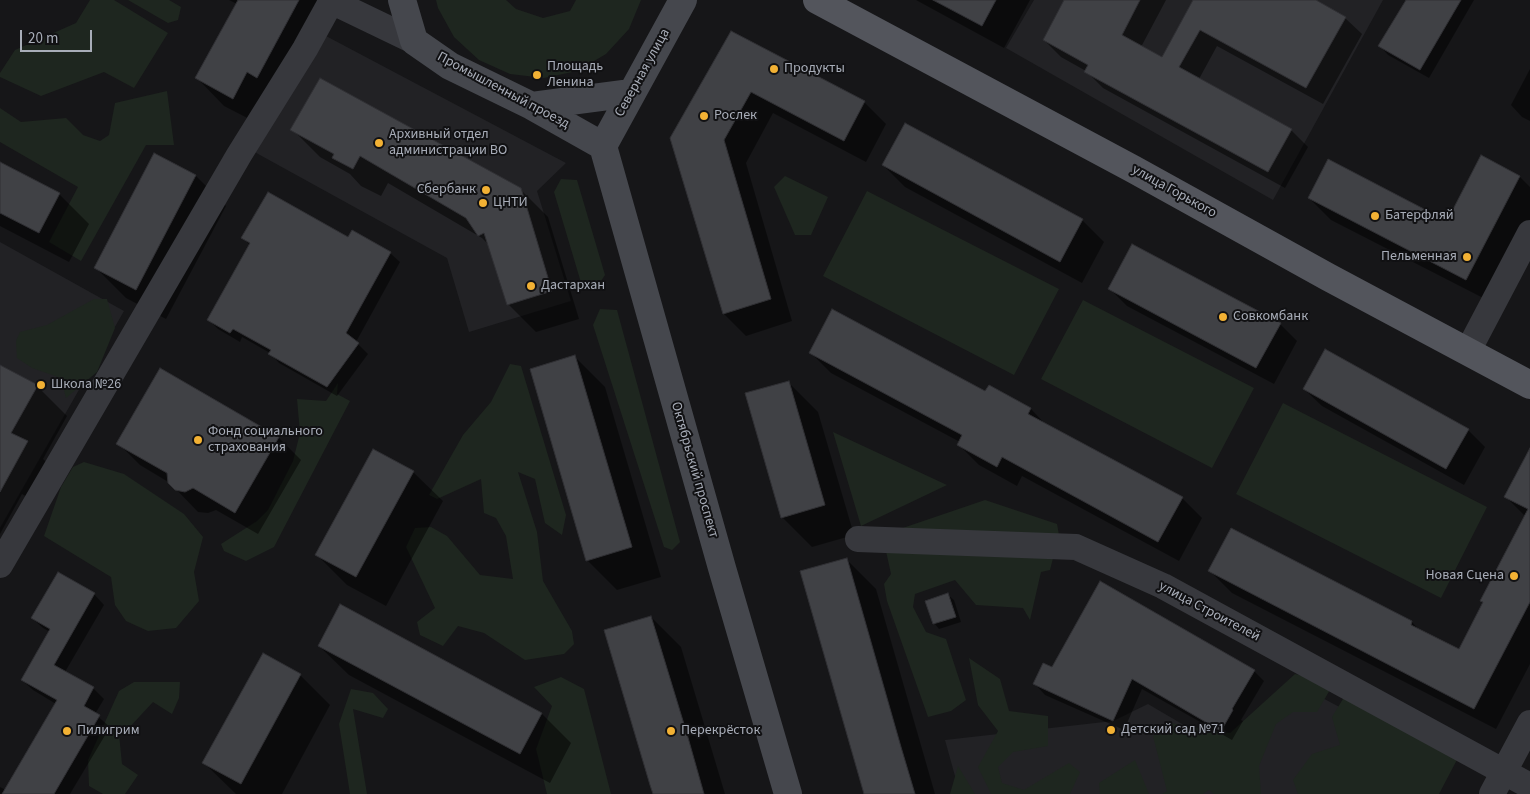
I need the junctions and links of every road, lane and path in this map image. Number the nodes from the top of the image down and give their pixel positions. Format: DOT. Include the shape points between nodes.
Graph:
graph roads {
  1 [pos="402,0"];
  2 [pos="683,0"];
  3 [pos="817,0"];
  4 [pos="332,1"];
  5 [pos="414,41"];
  6 [pos="631,93"];
  7 [pos="532,106"];
  8 [pos="603,146"];
  9 [pos="1530,234"];
  10 [pos="1468,350"];
  11 [pos="1530,385"];
  12 [pos="858,539"];
  13 [pos="0,565"];
  14 [pos="1530,723"];
  15 [pos="1504,771"];
  16 [pos="1530,786"];
  17 [pos="788,794"];
  18 [pos="1492,794"];
  1 -- 5 [label="main road"];
  2 -- 6 [label="main road, Северная улица"];
  3 -- 10 [label="main road, улица Горького"];
  4 -- 5 [label="street"];
  4 -- 13 [label="street"];
  5 -- 7 [label="main road, Промышленный проезд" via="450,66"];
  6 -- 7 [label="main road"];
  6 -- 8 [label="main road, Северная улица"];
  7 -- 8 [label="main road, Промышленный проезд"];
  8 -- 17 [label="main road, Октябрьский проспект"];
  9 -- 10 [label="street"];
  10 -- 11 [label="main road, улица Горького"];
  12 -- 15 [label="street, улица Строителей" via="1076,547 1163,586"];
  14 -- 15 [label="street"];
  15 -- 16 [label="street, улица Строителей"];
  15 -- 18 [label="street"];
}
